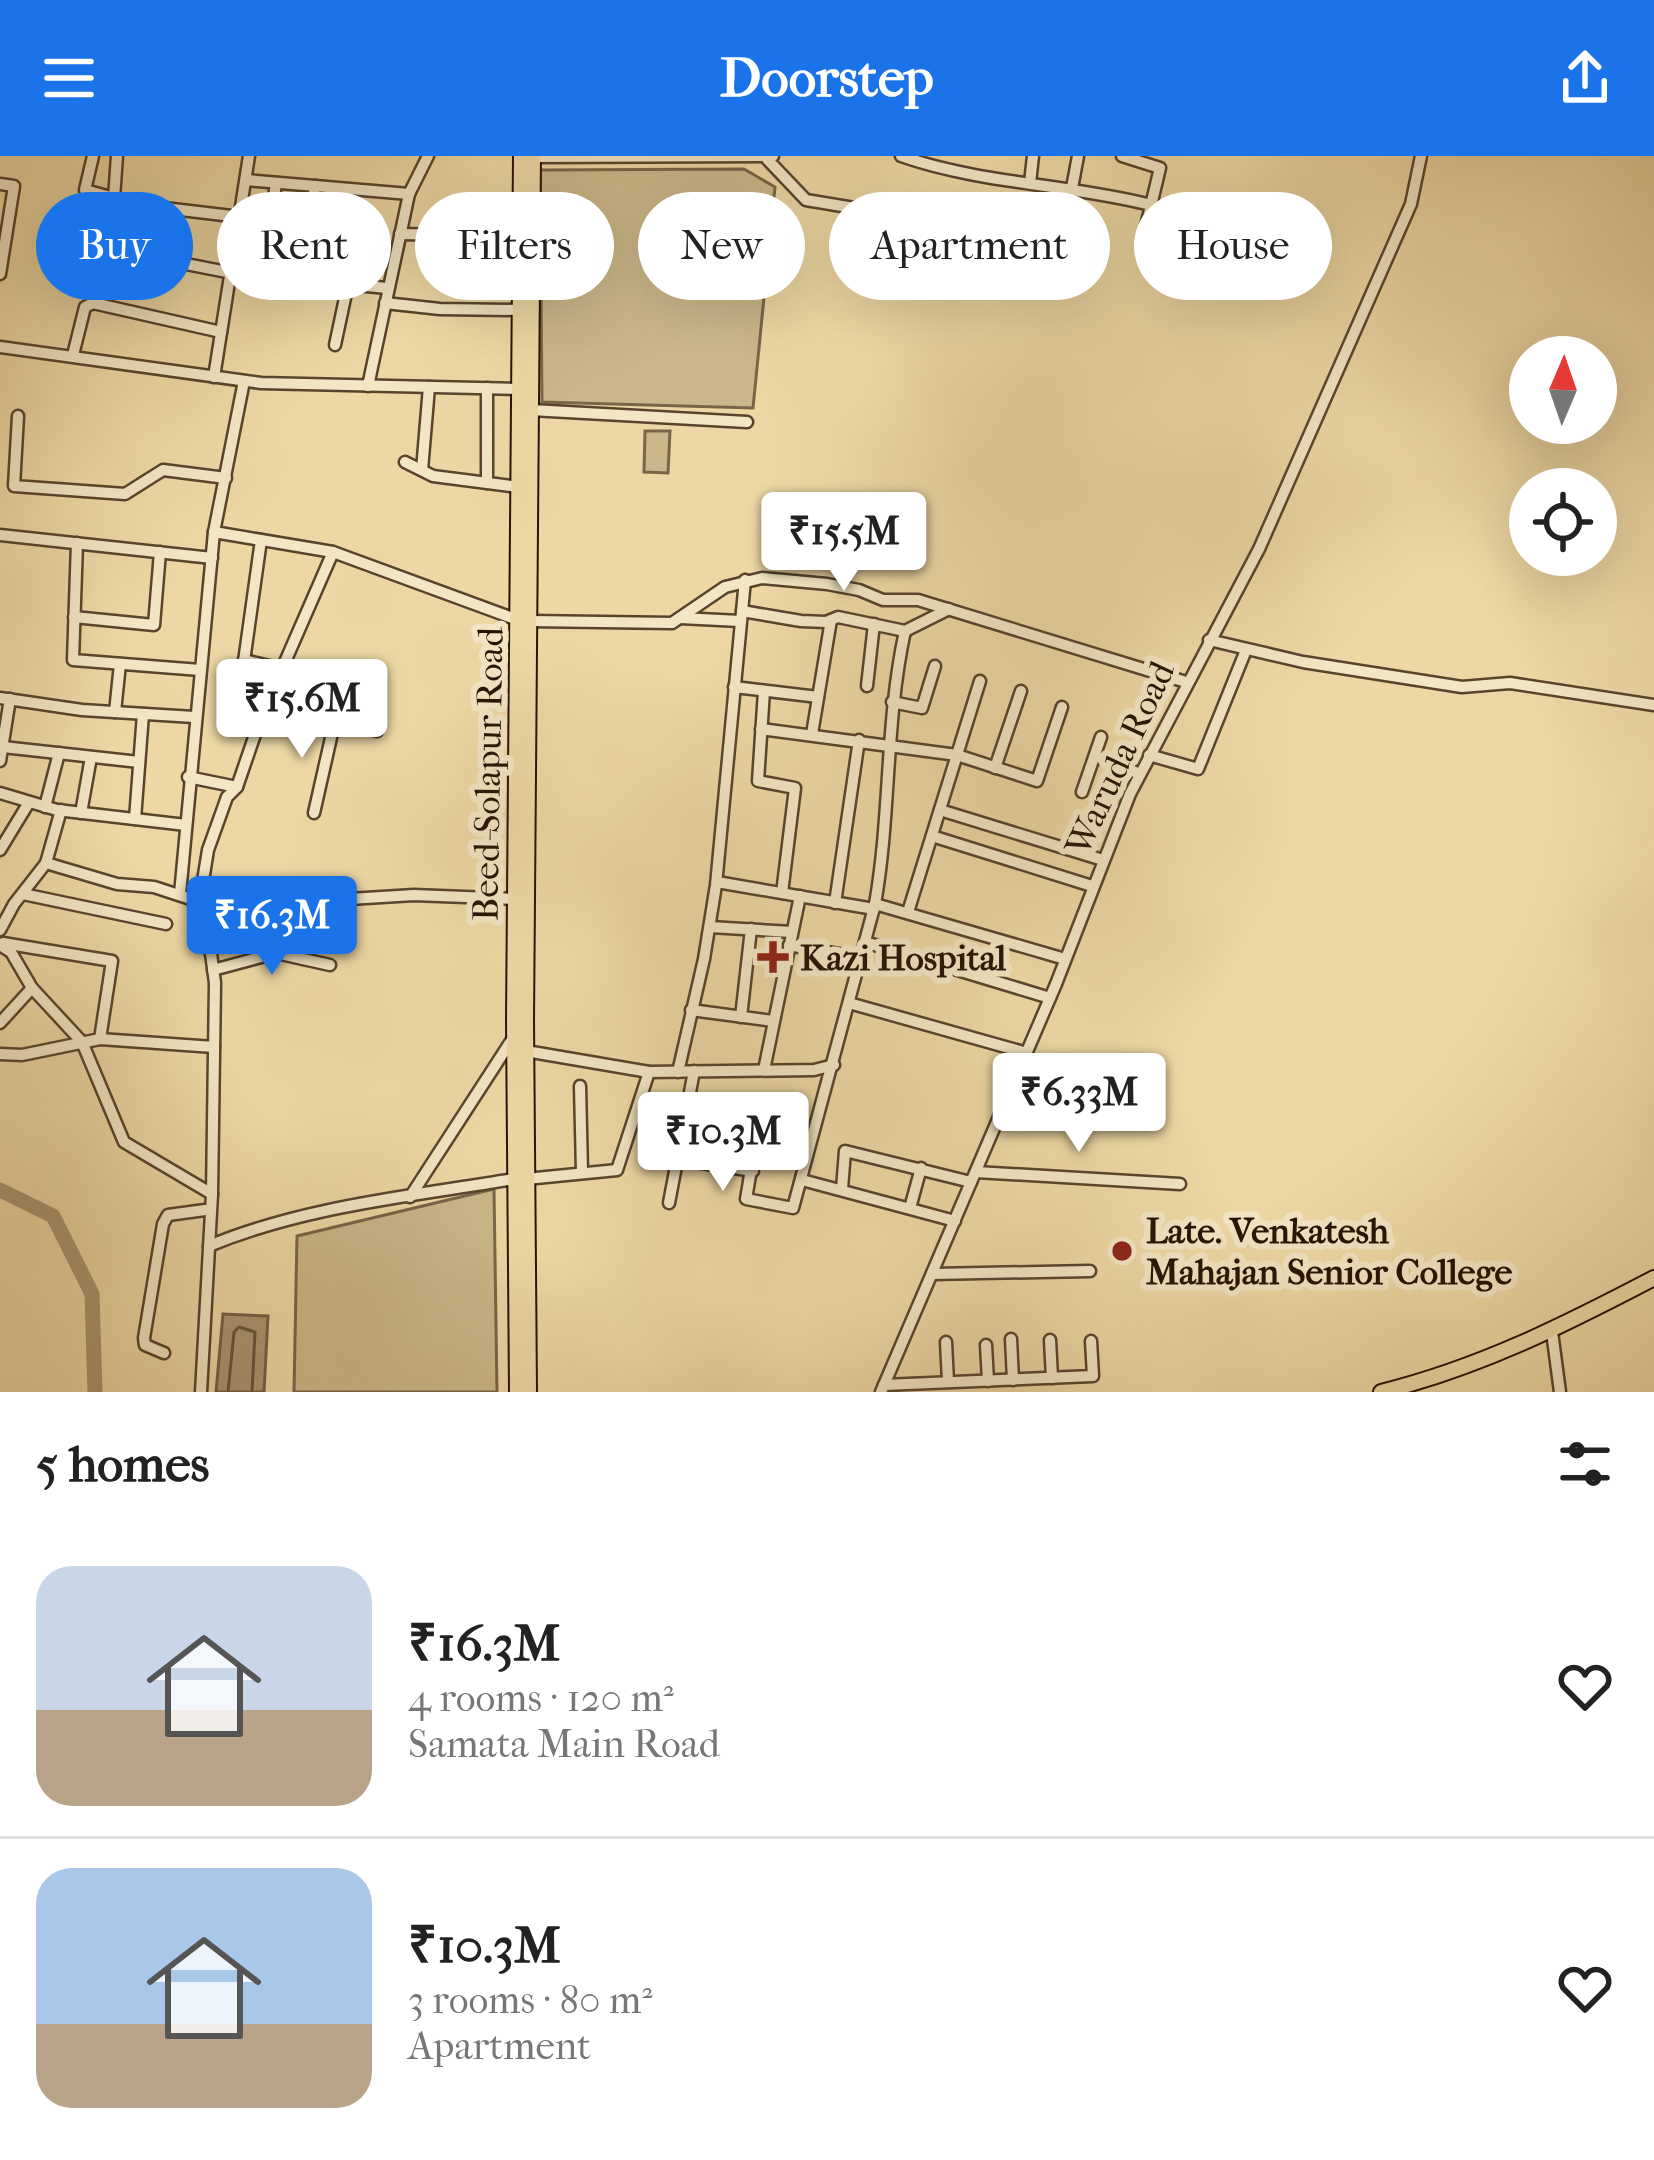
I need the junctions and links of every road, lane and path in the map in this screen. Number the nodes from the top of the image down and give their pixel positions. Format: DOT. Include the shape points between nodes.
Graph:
graph roads {
  1 [pos="93,156"];
  2 [pos="117,156"];
  3 [pos="249,156"];
  4 [pos="428,156"];
  5 [pos="521,156"];
  6 [pos="533,156"];
  7 [pos="901,156"];
  8 [pos="980,156"];
  9 [pos="1033,156"];
  10 [pos="1078,156"];
  11 [pos="1122,156"];
  12 [pos="1421,156"];
  13 [pos="746,157"];
  14 [pos="770,157"];
  15 [pos="1161,162"];
  16 [pos="976,172"];
  17 [pos="246,180"];
  18 [pos="276,183"];
  19 [pos="1030,183"];
  20 [pos="0,184"];
  21 [pos="315,186"];
  22 [pos="1072,188"];
  23 [pos="92,192"];
  24 [pos="114,192"];
  25 [pos="244,192"];
  26 [pos="275,192"];
  27 [pos="314,192"];
  28 [pos="1154,192"];
  29 [pos="409,194"];
  30 [pos="1134,201"];
  31 [pos="829,204"];
  32 [pos="400,234"];
  33 [pos="415,234"];
  34 [pos="391,271"];
  35 [pos="0,274"];
  36 [pos="227,300"];
  37 [pos="345,300"];
  38 [pos="385,300"];
  39 [pos="385,303"];
  40 [pos="519,310"];
  41 [pos="221,332"];
  42 [pos="335,346"];
  43 [pos="0,347"];
  44 [pos="73,355"];
  45 [pos="214,377"];
  46 [pos="244,381"];
  47 [pos="368,386"];
  48 [pos="429,387"];
  49 [pos="487,388"];
  50 [pos="520,389"];
  51 [pos="531,410"];
  52 [pos="18,416"];
  53 [pos="747,422"];
  54 [pos="405,462"];
  55 [pos="422,470"];
  56 [pos="226,478"];
  57 [pos="487,483"];
  58 [pos="519,487"];
  59 [pos="214,532"];
  60 [pos="0,535"];
  61 [pos="261,540"];
  62 [pos="77,543"];
  63 [pos="160,552"];
  64 [pos="333,552"];
  65 [pos="212,558"];
  66 [pos="745,580"];
  67 [pos="950,609"];
  68 [pos="741,616"];
  69 [pos="74,617"];
  70 [pos="680,617"];
  71 [pos="831,620"];
  72 [pos="524,621"];
  73 [pos="874,624"];
  74 [pos="905,632"];
  75 [pos="1209,640"];
  76 [pos="1246,650"];
  77 [pos="244,660"];
  78 [pos="120,664"];
  79 [pos="935,666"];
  80 [pos="282,669"];
  81 [pos="200,670"];
  82 [pos="980,681"];
  83 [pos="1186,682"];
  84 [pos="867,686"];
  85 [pos="734,687"];
  86 [pos="764,691"];
  87 [pos="1021,691"];
  88 [pos="818,697"];
  89 [pos="5,698"];
  90 [pos="267,702"];
  91 [pos="892,702"];
  92 [pos="1654,706"];
  93 [pos="1062,707"];
  94 [pos="116,712"];
  95 [pos="143,714"];
  96 [pos="194,717"];
  97 [pos="261,717"];
  98 [pos="335,720"];
  99 [pos="761,729"];
  100 [pos="377,731"];
  101 [pos="812,734"];
  102 [pos="1101,736"];
  103 [pos="859,740"];
  104 [pos="888,745"];
  105 [pos="3,747"];
  106 [pos="59,753"];
  107 [pos="957,754"];
  108 [pos="1149,754"];
  109 [pos="1095,756"];
  110 [pos="91,757"];
  111 [pos="0,761"];
  112 [pos="140,762"];
  113 [pos="995,768"];
  114 [pos="1140,774"];
  115 [pos="188,777"];
  116 [pos="237,787"];
  117 [pos="1082,792"];
  118 [pos="0,793"];
  119 [pos="28,804"];
  120 [pos="45,807"];
  121 [pos="61,810"];
  122 [pos="940,810"];
  123 [pos="81,813"];
  124 [pos="314,813"];
  125 [pos="135,820"];
  126 [pos="185,825"];
  127 [pos="932,836"];
  128 [pos="0,850"];
  129 [pos="1102,860"];
  130 [pos="46,863"];
  131 [pos="108,882"];
  132 [pos="717,882"];
  133 [pos="1092,886"];
  134 [pos="782,893"];
  135 [pos="23,894"];
  136 [pos="180,895"];
  137 [pos="800,896"];
  138 [pos="515,899"];
  139 [pos="835,902"];
  140 [pos="203,903"];
  141 [pos="874,907"];
  142 [pos="100,910"];
  143 [pos="908,912"];
  144 [pos="166,924"];
  145 [pos="710,927"];
  146 [pos="751,929"];
  147 [pos="0,930"];
  148 [pos="790,939"];
  149 [pos="865,942"];
  150 [pos="0,944"];
  151 [pos="860,958"];
  152 [pos="1065,959"];
  153 [pos="330,965"];
  154 [pos="213,970"];
  155 [pos="32,988"];
  156 [pos="1050,998"];
  157 [pos="849,1003"];
  158 [pos="691,1010"];
  159 [pos="741,1017"];
  160 [pos="772,1021"];
  161 [pos="0,1023"];
  162 [pos="514,1036"];
  163 [pos="100,1039"];
  164 [pos="82,1042"];
  165 [pos="214,1048"];
  166 [pos="526,1051"];
  167 [pos="1027,1053"];
  168 [pos="0,1054"];
  169 [pos="834,1065"];
  170 [pos="764,1070"];
  171 [pos="694,1071"];
  172 [pos="649,1072"];
  173 [pos="678,1072"];
  174 [pos="580,1086"];
  175 [pos="682,1131"];
  176 [pos="677,1159"];
  177 [pos="921,1168"];
  178 [pos="753,1171"];
  179 [pos="582,1172"];
  180 [pos="974,1177"];
  181 [pos="520,1179"];
  182 [pos="802,1180"];
  183 [pos="1180,1184"];
  184 [pos="842,1189"];
  185 [pos="209,1193"];
  186 [pos="410,1197"];
  187 [pos="669,1203"];
  188 [pos="910,1208"];
  189 [pos="206,1210"];
  190 [pos="955,1221"];
  191 [pos="209,1246"];
  192 [pos="1090,1270"];
  193 [pos="932,1274"];
  194 [pos="1654,1278"];
  195 [pos="1552,1332"];
  196 [pos="1011,1339"];
  197 [pos="1050,1340"];
  198 [pos="1090,1341"];
  199 [pos="946,1342"];
  200 [pos="986,1345"];
  201 [pos="164,1353"];
  202 [pos="1052,1378"];
  203 [pos="1013,1380"];
  204 [pos="988,1381"];
  205 [pos="948,1382"];
  206 [pos="883,1388"];
  207 [pos="198,1392"];
  208 [pos="518,1392"];
  209 [pos="529,1392"];
  210 [pos="1381,1392"];
  211 [pos="1560,1392"];
  1 -- 23 [label="street" via="85,190"];
  2 -- 24 [label="street"];
  3 -- 17 [label="street"];
  4 -- 29 [label="street"];
  5 -- 40 [label="main road, Beed-Solapur Road"];
  6 -- 13 [label="street"];
  6 -- 51 [label="main road, Beed-Solapur Road"];
  7 -- 16 [label="street"];
  8 -- 16 [label="street"];
  9 -- 19 [label="street"];
  10 -- 22 [label="street"];
  11 -- 15 [label="street"];
  12 -- 75 [label="street, Waruda Road" via="1411,204 1259,549"];
  13 -- 14 [label="street"];
  14 -- 31 [label="street" via="806,200"];
  15 -- 28 [label="street"];
  16 -- 19 [label="street"];
  17 -- 18 [label="street"];
  17 -- 25 [label="street"];
  18 -- 21 [label="street"];
  18 -- 26 [label="street"];
  19 -- 22 [label="street"];
  20 -- 35 [label="street" via="14,186"];
  21 -- 27 [label="street"];
  21 -- 29 [label="street"];
  22 -- 30 [label="street"];
  29 -- 32 [label="street"];
  32 -- 33 [label="street"];
  32 -- 34 [label="street"];
  36 -- 41 [label="street"];
  37 -- 42 [label="street"];
  38 -- 39 [label="street"];
  39 -- 40 [label="street"];
  39 -- 47 [label="street"];
  40 -- 50 [label="main road, Beed-Solapur Road"];
  41 -- 44 [label="street" via="93,303 85,307"];
  41 -- 45 [label="street"];
  43 -- 44 [label="street"];
  44 -- 45 [label="street"];
  45 -- 46 [label="street"];
  46 -- 47 [label="street"];
  46 -- 56 [label="street"];
  47 -- 48 [label="street"];
  48 -- 49 [label="street"];
  48 -- 55 [label="street"];
  49 -- 50 [label="street"];
  49 -- 57 [label="street"];
  50 -- 58 [label="main road, Beed-Solapur Road"];
  51 -- 53 [label="street"];
  51 -- 72 [label="main road, Beed-Solapur Road"];
  52 -- 56 [label="street" via="14,486 125,494 163,470"];
  54 -- 55 [label="street"];
  55 -- 57 [label="street"];
  56 -- 59 [label="street"];
  57 -- 58 [label="street"];
  58 -- 72 [label="main road, Beed-Solapur Road"];
  59 -- 61 [label="street"];
  59 -- 65 [label="street"];
  60 -- 62 [label="street"];
  61 -- 64 [label="street"];
  61 -- 77 [label="street"];
  62 -- 63 [label="street"];
  62 -- 69 [label="street"];
  63 -- 65 [label="street"];
  63 -- 69 [label="street" via="154,625"];
  64 -- 72 [label="street"];
  64 -- 80 [label="street"];
  65 -- 81 [label="street"];
  66 -- 67 [label="street" via="826,584"];
  66 -- 68 [label="street"];
  66 -- 70 [label="street"];
  67 -- 74 [label="street"];
  67 -- 83 [label="street"];
  68 -- 70 [label="street"];
  68 -- 71 [label="street"];
  68 -- 85 [label="street"];
  69 -- 78 [label="street" via="73,661"];
  70 -- 72 [label="street"];
  71 -- 73 [label="street"];
  71 -- 88 [label="street"];
  72 -- 138 [label="main road, Beed-Solapur Road"];
  72 -- 166 [label="main road, Beed-Solapur Road"];
  73 -- 74 [label="street"];
  73 -- 84 [label="street"];
  74 -- 91 [label="street"];
  75 -- 76 [label="street"];
  75 -- 83 [label="street, Waruda Road"];
  76 -- 92 [label="street" via="1462,687 1510,683"];
  76 -- 108 [label="street" via="1198,769"];
  77 -- 80 [label="street"];
  77 -- 97 [label="street" via="238,704"];
  78 -- 81 [label="street"];
  78 -- 94 [label="street"];
  79 -- 91 [label="street" via="922,708"];
  80 -- 90 [label="street"];
  81 -- 96 [label="street"];
  82 -- 107 [label="street"];
  83 -- 108 [label="street, Waruda Road"];
  85 -- 86 [label="street"];
  85 -- 132 [label="street"];
  86 -- 88 [label="street"];
  86 -- 99 [label="street"];
  87 -- 113 [label="street"];
  88 -- 101 [label="street"];
  89 -- 94 [label="street"];
  89 -- 105 [label="street"];
  90 -- 97 [label="street"];
  90 -- 98 [label="street"];
  91 -- 104 [label="street"];
  93 -- 113 [label="street" via="1036,781"];
  94 -- 95 [label="street"];
  95 -- 96 [label="street"];
  95 -- 112 [label="street"];
  96 -- 115 [label="street"];
  97 -- 116 [label="street"];
  98 -- 100 [label="street"];
  98 -- 124 [label="street"];
  99 -- 101 [label="street"];
  99 -- 134 [label="street" via="758,781 795,788"];
  101 -- 103 [label="street"];
  102 -- 109 [label="street"];
  103 -- 104 [label="street"];
  103 -- 139 [label="street"];
  104 -- 107 [label="street"];
  104 -- 141 [label="street"];
  105 -- 106 [label="street"];
  105 -- 111 [label="street"];
  106 -- 110 [label="street"];
  106 -- 120 [label="street"];
  107 -- 113 [label="street"];
  107 -- 122 [label="street"];
  108 -- 114 [label="street, Waruda Road"];
  109 -- 114 [label="street"];
  109 -- 117 [label="street"];
  110 -- 112 [label="street"];
  110 -- 123 [label="street"];
  112 -- 125 [label="street"];
  114 -- 129 [label="street, Waruda Road"];
  115 -- 116 [label="street"];
  115 -- 126 [label="street"];
  116 -- 140 [label="street" via="208,850"];
  118 -- 119 [label="street"];
  119 -- 120 [label="street"];
  119 -- 128 [label="street"];
  120 -- 121 [label="street"];
  121 -- 123 [label="street"];
  121 -- 130 [label="street"];
  122 -- 127 [label="street"];
  122 -- 129 [label="street"];
  123 -- 125 [label="street"];
  125 -- 126 [label="street"];
  126 -- 136 [label="street"];
  127 -- 133 [label="street"];
  127 -- 143 [label="street"];
  129 -- 133 [label="street, Waruda Road"];
  130 -- 131 [label="street"];
  130 -- 135 [label="street"];
  131 -- 136 [label="street"];
  131 -- 142 [label="street"];
  132 -- 134 [label="street"];
  132 -- 145 [label="street"];
  133 -- 152 [label="street, Waruda Road"];
  134 -- 137 [label="street"];
  135 -- 142 [label="street"];
  135 -- 147 [label="street"];
  136 -- 140 [label="street"];
  137 -- 139 [label="street"];
  137 -- 148 [label="street"];
  138 -- 140 [label="street"];
  138 -- 162 [label="main road, Beed-Solapur Road"];
  139 -- 141 [label="street"];
  140 -- 154 [label="street"];
  141 -- 143 [label="street"];
  141 -- 149 [label="street"];
  142 -- 144 [label="street"];
  143 -- 152 [label="street"];
  145 -- 146 [label="street"];
  145 -- 158 [label="street"];
  146 -- 148 [label="street"];
  146 -- 159 [label="street"];
  148 -- 151 [label="street"];
  148 -- 160 [label="street"];
  149 -- 151 [label="street"];
  149 -- 156 [label="street"];
  150 -- 155 [label="street"];
  150 -- 163 [label="street" via="112,961"];
  151 -- 157 [label="street"];
  152 -- 156 [label="street, Waruda Road"];
  153 -- 154 [label="street" via="276,953"];
  154 -- 165 [label="street"];
  155 -- 161 [label="street"];
  155 -- 164 [label="street"];
  156 -- 167 [label="street, Waruda Road"];
  157 -- 167 [label="street"];
  157 -- 169 [label="street"];
  158 -- 159 [label="street"];
  158 -- 173 [label="street"];
  159 -- 160 [label="street"];
  160 -- 170 [label="street"];
  162 -- 181 [label="main road, Beed-Solapur Road"];
  162 -- 186 [label="street"];
  163 -- 164 [label="street"];
  163 -- 165 [label="street"];
  164 -- 168 [label="street"];
  164 -- 185 [label="street" via="124,1142"];
  165 -- 185 [label="street"];
  166 -- 172 [label="street"];
  166 -- 181 [label="main road, Beed-Solapur Road"];
  167 -- 180 [label="street, Waruda Road"];
  169 -- 170 [label="street"];
  169 -- 182 [label="street"];
  170 -- 171 [label="street"];
  171 -- 173 [label="street"];
  171 -- 175 [label="street"];
  172 -- 173 [label="street"];
  172 -- 179 [label="street" via="616,1170"];
  174 -- 179 [label="street"];
  175 -- 176 [label="street"];
  175 -- 178 [label="street" via="756,1140"];
  176 -- 178 [label="street"];
  176 -- 187 [label="street"];
  177 -- 180 [label="street"];
  177 -- 184 [label="street" via="845,1151"];
  177 -- 188 [label="street"];
  178 -- 182 [label="street" via="746,1199 793,1208"];
  179 -- 181 [label="street"];
  180 -- 183 [label="street"];
  180 -- 190 [label="street, Waruda Road"];
  181 -- 186 [label="street"];
  181 -- 208 [label="main road, Beed-Solapur Road"];
  181 -- 209 [label="main road, Beed-Solapur Road"];
  182 -- 184 [label="street"];
  184 -- 188 [label="street"];
  185 -- 189 [label="street"];
  185 -- 191 [label="street"];
  186 -- 191 [label="street"];
  188 -- 190 [label="street"];
  189 -- 201 [label="street" via="179,1211 163,1224 144,1338"];
  189 -- 207 [label="street"];
  190 -- 193 [label="street, Waruda Road"];
  191 -- 207 [label="street"];
  192 -- 193 [label="street"];
  193 -- 206 [label="street, Waruda Road"];
  194 -- 195 [label="main road"];
  195 -- 210 [label="main road"];
  195 -- 211 [label="street"];
  196 -- 203 [label="street"];
  197 -- 202 [label="street"];
  198 -- 202 [label="street" via="1094,1376"];
  199 -- 205 [label="street"];
  200 -- 204 [label="street"];
  202 -- 203 [label="street"];
  203 -- 204 [label="street"];
  204 -- 205 [label="street"];
  205 -- 206 [label="street"];
}
